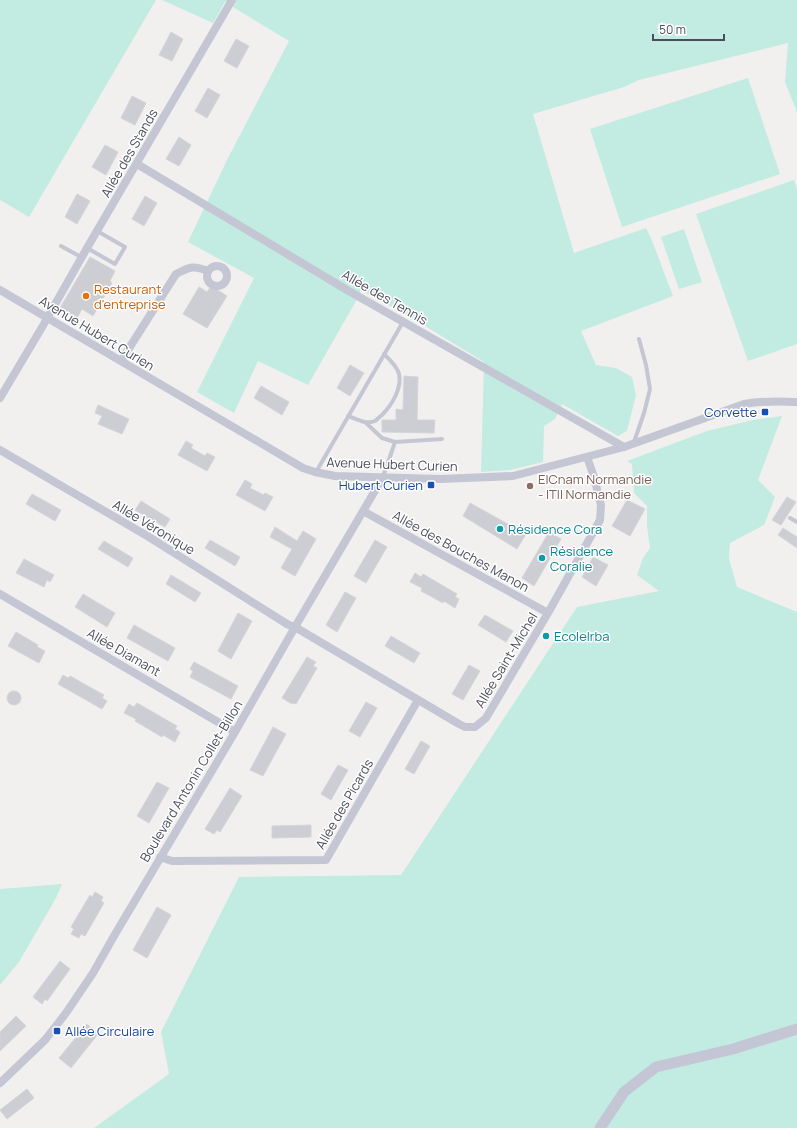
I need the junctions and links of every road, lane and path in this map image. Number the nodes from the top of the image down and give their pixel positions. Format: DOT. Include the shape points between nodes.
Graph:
graph roads {
  1 [pos="232,0"];
  2 [pos="137,164"];
  3 [pos="97,231"];
  4 [pos="62,246"];
  5 [pos="87,248"];
  6 [pos="81,257"];
  7 [pos="208,271"];
  8 [pos="0,290"];
  9 [pos="47,317"];
  10 [pos="403,322"];
  11 [pos="638,338"];
  12 [pos="384,354"];
  13 [pos="121,361"];
  14 [pos="1,392"];
  15 [pos="797,402"];
  16 [pos="348,416"];
  17 [pos="365,422"];
  18 [pos="442,439"];
  19 [pos="395,442"];
  20 [pos="634,444"];
  21 [pos="624,447"];
  22 [pos="0,450"];
  23 [pos="587,457"];
  24 [pos="315,472"];
  25 [pos="383,477"];
  26 [pos="363,510"];
  27 [pos="790,518"];
  28 [pos="797,522"];
  29 [pos="0,594"];
  30 [pos="548,613"];
  31 [pos="295,627"];
  32 [pos="418,700"];
  33 [pos="235,732"];
  34 [pos="160,857"];
  35 [pos="797,1029"];
  36 [pos="0,1083"];
  37 [pos="600,1128"];
  1 -- 2 [label="street, Allée des Stands"];
  2 -- 3 [label="street, Allée des Stands"];
  2 -- 10 [label="street, Allée des Tennis"];
  3 -- 5 [label="street, Allée des Stands"];
  3 -- 5 [label="lane" via="125,247 115,264"];
  4 -- 6 [label="lane"];
  5 -- 6 [label="street, Allée des Stands"];
  6 -- 9 [label="street, Allée des Stands"];
  7 -- 13 [label="street" via="199,267 188,268 176,274"];
  8 -- 9 [label="street, Avenue Hubert Curien"];
  9 -- 13 [label="street, Avenue Hubert Curien"];
  9 -- 14 [label="street, Allée des Stands"];
  10 -- 12 [label="lane"];
  10 -- 21 [label="street, Allée des Tennis"];
  11 -- 20 [label="lane" via="650,389"];
  12 -- 16 [label="lane"];
  12 -- 17 [label="lane" via="393,364 400,382 389,408 375,421"];
  13 -- 24 [label="street, Avenue Hubert Curien" via="303,468"];
  15 -- 20 [label="street, Avenue Hubert Curien" via="761,401 744,404"];
  16 -- 17 [label="lane"];
  16 -- 24 [label="lane"];
  17 -- 19 [label="lane" via="382,438"];
  18 -- 19 [label="lane"];
  19 -- 25 [label="lane"];
  20 -- 21 [label="street, Avenue Hubert Curien"];
  21 -- 23 [label="street, Avenue Hubert Curien"];
  22 -- 31 [label="street, Allée Véronique" via="149,537"];
  23 -- 25 [label="street, Avenue Hubert Curien" via="513,476 441,479"];
  23 -- 30 [label="street, Allée Saint-Michel" via="601,505 600,520"];
  24 -- 25 [label="street, Avenue Hubert Curien" via="335,476"];
  25 -- 26 [label="street, Boulevard Antonin Collet-Billon"];
  26 -- 30 [label="street, Allée des Bouches Manon"];
  26 -- 31 [label="street, Boulevard Antonin Collet-Billon"];
  27 -- 28 [label="lane"];
  29 -- 33 [label="street, Allée Diamant"];
  30 -- 32 [label="street, Allée Saint-Michel" via="486,718 475,727 465,727"];
  31 -- 32 [label="street, Allée Saint-Michel"];
  31 -- 33 [label="street, Boulevard Antonin Collet-Billon"];
  32 -- 34 [label="street, Allée des Picards" via="326,860 172,860"];
  33 -- 34 [label="street, Boulevard Antonin Collet-Billon"];
  34 -- 36 [label="street, Boulevard Antonin Collet-Billon" via="93,973 66,1013 44,1040"];
  35 -- 37 [label="street" via="733,1049 656,1067 624,1092"];
}
